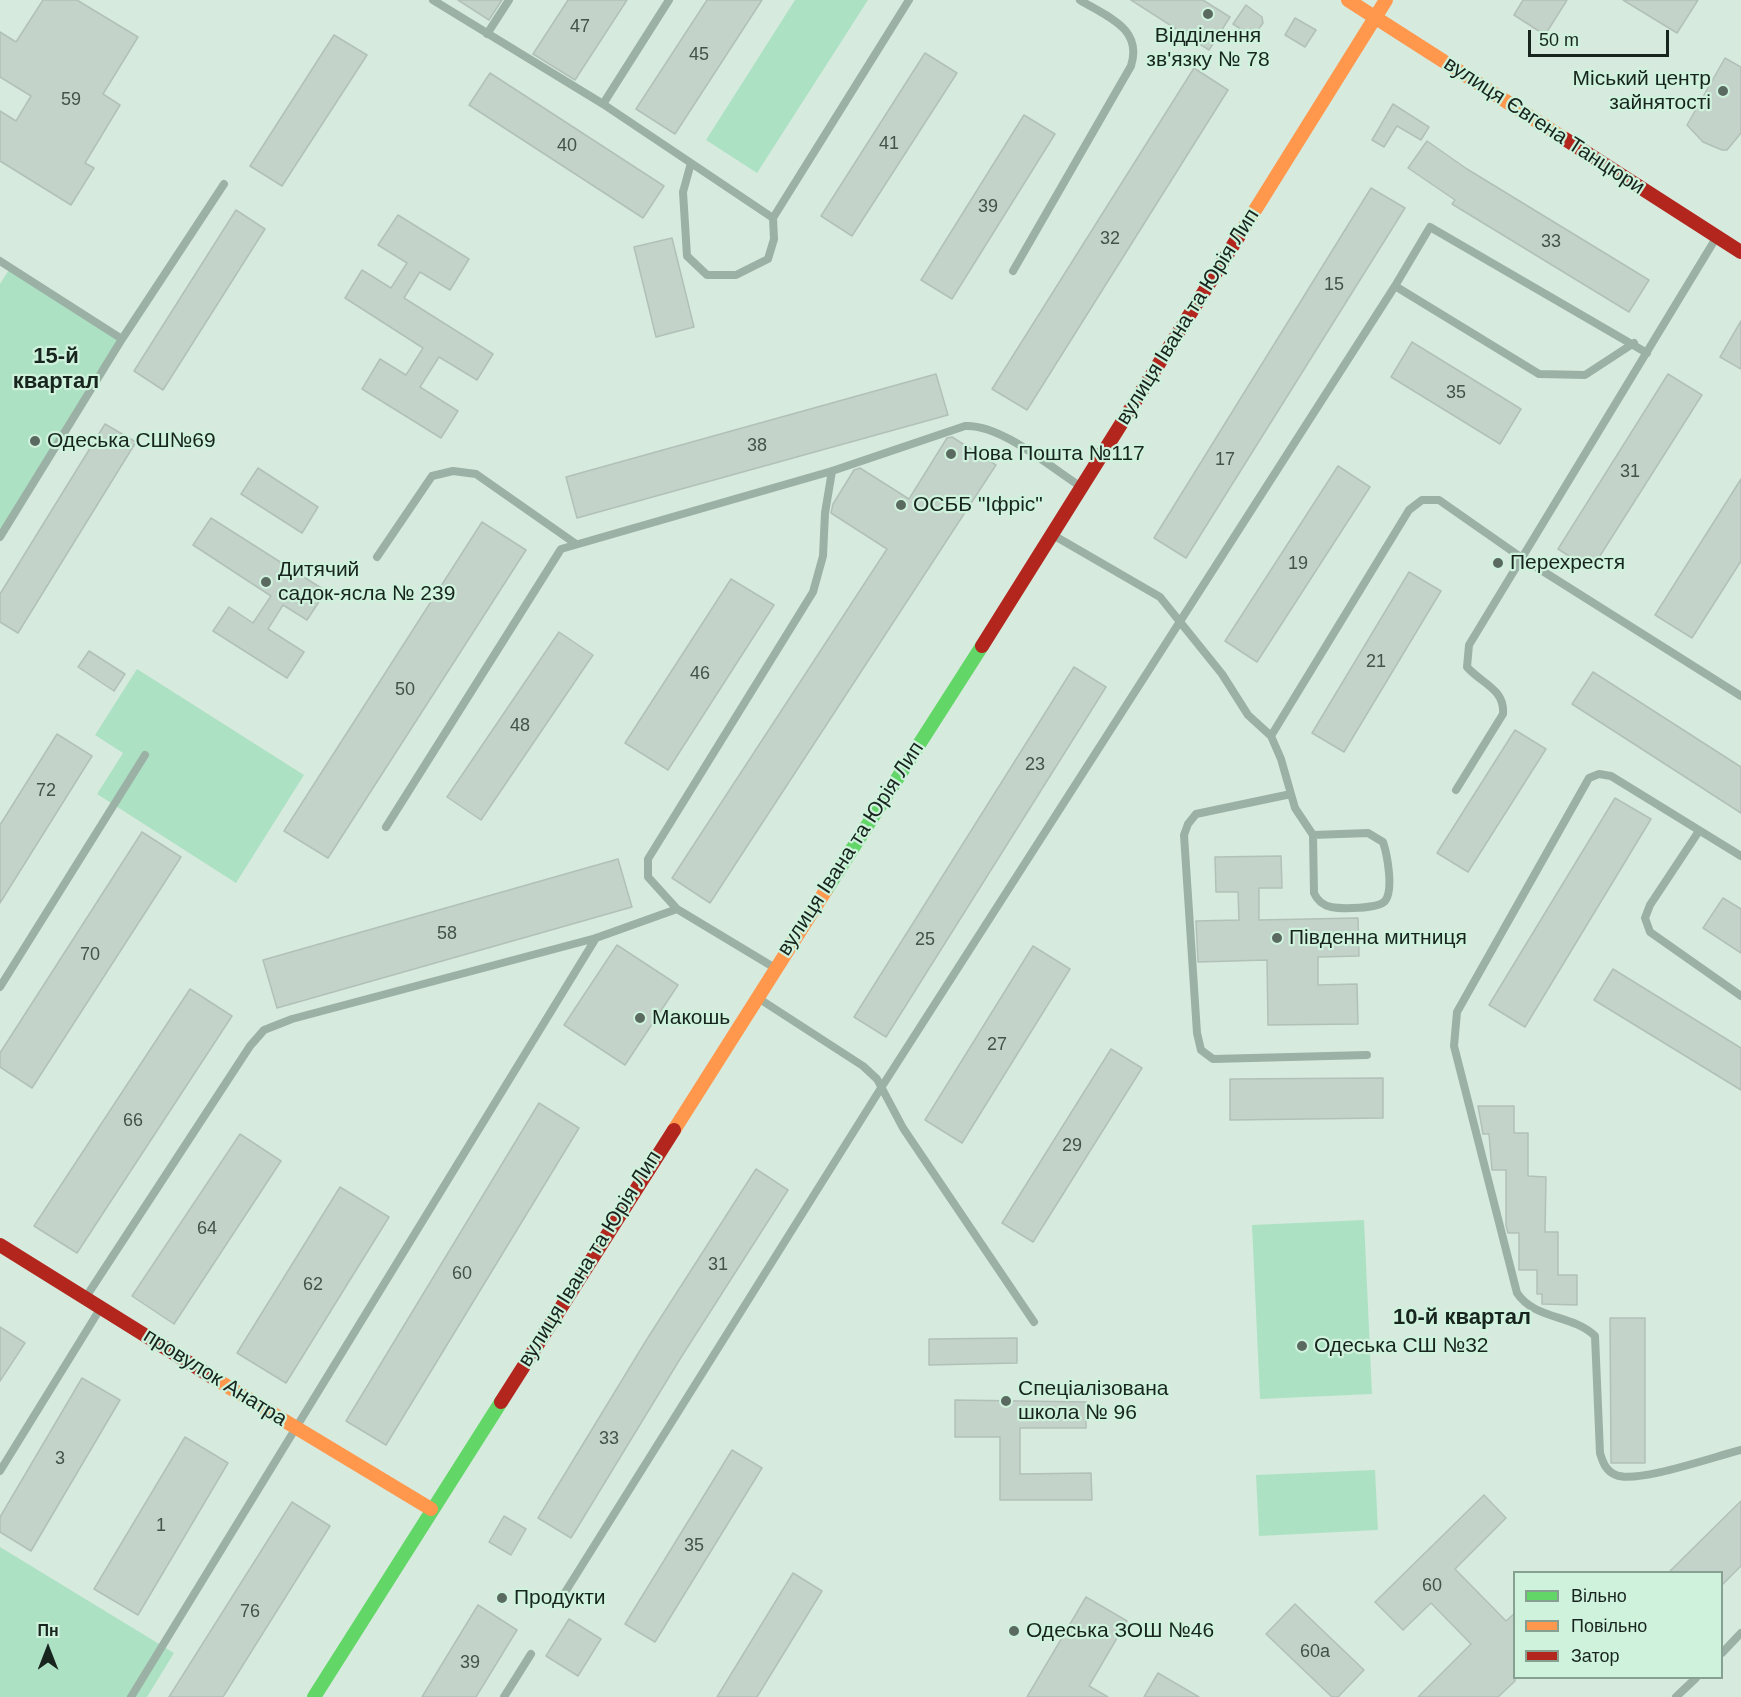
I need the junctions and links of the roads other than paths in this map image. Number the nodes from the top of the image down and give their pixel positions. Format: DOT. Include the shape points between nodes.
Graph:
graph roads {
  1 [pos="433,0"];
  2 [pos="509,0"];
  3 [pos="669,0"];
  4 [pos="909,0"];
  5 [pos="1080,0"];
  6 [pos="1348,0"];
  7 [pos="1386,0"];
  8 [pos="1375,17"];
  9 [pos="487,34"];
  10 [pos="603,104"];
  11 [pos="690,163"];
  12 [pos="224,184"];
  13 [pos="773,218"];
  14 [pos="1717,237"];
  15 [pos="1741,252"];
  16 [pos="0,261"];
  17 [pos="1013,271"];
  18 [pos="1395,286"];
  19 [pos="122,339"];
  20 [pos="1634,343"];
  21 [pos="1647,353"];
  22 [pos="832,471"];
  23 [pos="1082,488"];
  24 [pos="1052,535"];
  25 [pos="0,537"];
  26 [pos="576,544"];
  27 [pos="377,558"];
  28 [pos="1522,558"];
  29 [pos="1179,621"];
  30 [pos="1741,696"];
  31 [pos="1271,736"];
  32 [pos="145,755"];
  33 [pos="1456,790"];
  34 [pos="1291,794"];
  35 [pos="386,827"];
  36 [pos="1699,831"];
  37 [pos="1312,835"];
  38 [pos="1741,856"];
  39 [pos="677,909"];
  40 [pos="596,938"];
  41 [pos="775,968"];
  42 [pos="0,987"];
  43 [pos="1741,996"];
  44 [pos="757,997"];
  45 [pos="1367,1055"];
  46 [pos="881,1088"];
  47 [pos="0,1245"];
  48 [pos="85,1298"];
  49 [pos="101,1307"];
  50 [pos="1034,1322"];
  51 [pos="295,1428"];
  52 [pos="1741,1450"];
  53 [pos="0,1471"];
  54 [pos="431,1509"];
  55 [pos="564,1594"];
  56 [pos="1741,1634"];
  57 [pos="1723,1652"];
  58 [pos="531,1654"];
  59 [pos="1694,1679"];
  60 [pos="131,1697"];
  61 [pos="314,1697"];
  62 [pos="504,1697"];
  63 [pos="1676,1697"];
  1 -- 9 [label="lane"];
  2 -- 9 [label="lane"];
  3 -- 10 [label="lane"];
  4 -- 13 [label="lane"];
  5 -- 17 [label="lane" via="1124,28 1136,52"];
  6 -- 8 [label="street, вулиця Євгена Танцюри"];
  7 -- 8 [label="street, вулиця Івана та Юрія Лип"];
  8 -- 14 [label="street, вулиця Євгена Танцюри"];
  8 -- 23 [label="street, вулиця Івана та Юрія Лип"];
  9 -- 10 [label="lane"];
  10 -- 11 [label="lane"];
  11 -- 13 [label="lane"];
  11 -- 13 [label="lane" via="683,192 687,256 707,275 736,275 768,259 774,239"];
  12 -- 19 [label="lane"];
  14 -- 15 [label="street, вулиця Євгена Танцюри"];
  14 -- 21 [label="lane"];
  16 -- 19 [label="lane"];
  18 -- 20 [label="lane" via="1539,374 1585,375"];
  18 -- 20 [label="lane" via="1430,227"];
  18 -- 29 [label="lane"];
  19 -- 25 [label="lane"];
  20 -- 21 [label="lane"];
  21 -- 28 [label="lane"];
  22 -- 23 [label="lane" via="976,425 996,432"];
  22 -- 26 [label="lane"];
  22 -- 39 [label="lane" via="823,556 813,592 648,859 648,877"];
  23 -- 24 [label="street, вулиця Івана та Юрія Лип"];
  24 -- 29 [label="lane" via="1160,597"];
  24 -- 41 [label="street, вулиця Івана та Юрія Лип"];
  26 -- 27 [label="lane" via="476,474 453,471 432,476"];
  26 -- 35 [label="lane" via="561,549 551,561"];
  28 -- 30 [label="lane"];
  28 -- 31 [label="lane" via="1439,500 1422,500 1409,510"];
  28 -- 33 [label="lane" via="1470,645 1467,667 1501,695 1504,708"];
  29 -- 31 [label="lane" via="1222,674 1248,715"];
  29 -- 46 [label="lane"];
  31 -- 34 [label="lane"];
  32 -- 42 [label="lane"];
  34 -- 37 [label="lane"];
  34 -- 45 [label="lane" via="1196,814 1184,835 1201,1050 1213,1059"];
  36 -- 38 [label="lane"];
  36 -- 43 [label="lane" via="1650,904 1645,918 1650,932"];
  36 -- 52 [label="lane" via="1611,776 1599,774 1589,778 1457,1012 1454,1046 1517,1293 1540,1313 1585,1327 1594,1336 1600,1453 1605,1467 1617,1476 1638,1477"];
  37 -- 37 [label="lane" via="1368,833 1383,842 1388,859 1385,901 1377,907 1329,907 1317,900"];
  39 -- 40 [label="lane"];
  39 -- 41 [label="lane"];
  40 -- 48 [label="lane" via="292,1019 264,1030"];
  40 -- 51 [label="lane"];
  41 -- 44 [label="street, вулиця Івана та Юрія Лип"];
  44 -- 46 [label="lane" via="863,1066"];
  44 -- 54 [label="street, вулиця Івана та Юрія Лип"];
  46 -- 50 [label="lane" via="903,1128"];
  46 -- 55 [label="lane"];
  47 -- 48 [label="street, провулок Анатра"];
  48 -- 49 [label="street, провулок Анатра"];
  49 -- 51 [label="street, провулок Анатра"];
  49 -- 53 [label="lane"];
  51 -- 54 [label="street, провулок Анатра"];
  51 -- 60 [label="lane"];
  54 -- 61 [label="street, вулиця Івана та Юрія Лип"];
  56 -- 57 [label="lane"];
  58 -- 62 [label="lane"];
  59 -- 63 [label="lane"];
}
